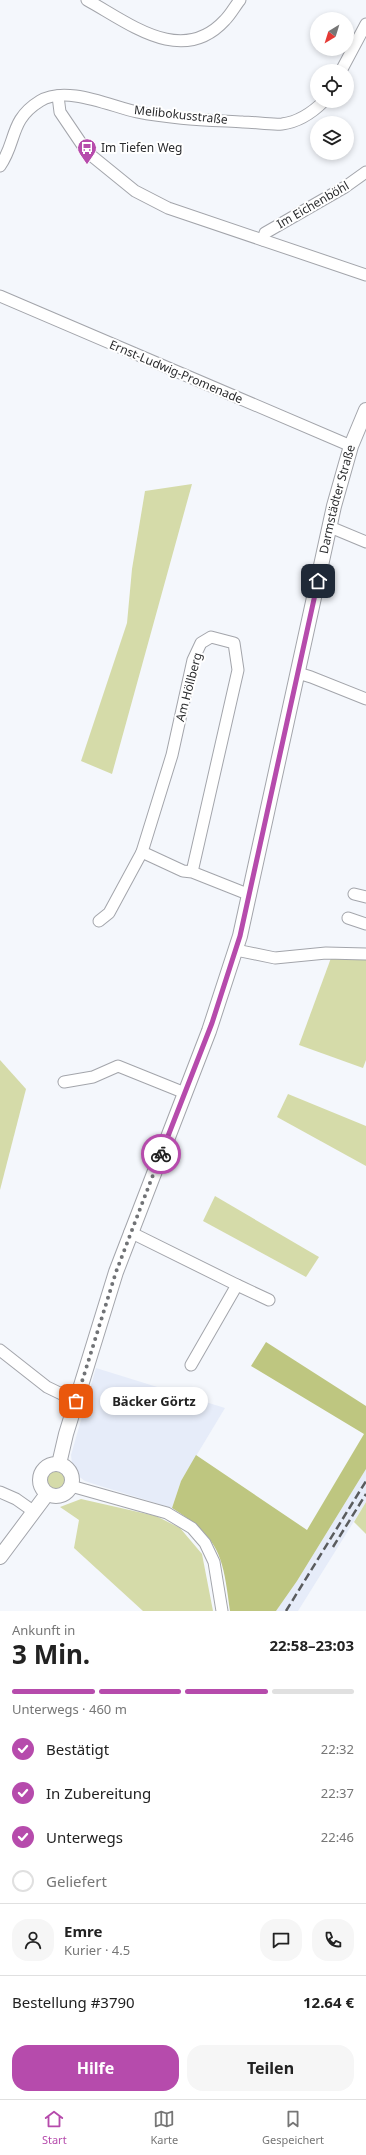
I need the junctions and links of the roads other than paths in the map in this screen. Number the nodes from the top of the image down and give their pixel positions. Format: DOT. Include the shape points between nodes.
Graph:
graph roads {
  1 [pos="87,0"];
  2 [pos="240,0"];
  3 [pos="366,24"];
  4 [pos="345,64"];
  5 [pos="58,96"];
  6 [pos="315,108"];
  7 [pos="0,166"];
  8 [pos="366,172"];
  9 [pos="263,240"];
  10 [pos="366,275"];
  11 [pos="0,296"];
  12 [pos="366,410"];
  13 [pos="352,446"];
  14 [pos="330,527"];
  15 [pos="366,542"];
  16 [pos="298,673"];
  17 [pos="366,699"];
  18 [pos="142,852"];
  19 [pos="192,872"];
  20 [pos="354,894"];
  21 [pos="250,895"];
  22 [pos="366,897"];
  23 [pos="348,918"];
  24 [pos="99,920"];
  25 [pos="366,924"];
  26 [pos="236,950"];
  27 [pos="366,954"];
  28 [pos="64,1082"];
  29 [pos="185,1093"];
  30 [pos="130,1232"];
  31 [pos="237,1285"];
  32 [pos="269,1300"];
  33 [pos="0,1350"];
  34 [pos="191,1365"];
  35 [pos="76,1401"];
  36 [pos="59,1464"];
  37 [pos="71,1486"];
  38 [pos="0,1492"];
  39 [pos="47,1494"];
  40 [pos="33,1511"];
  41 [pos="0,1557"];
  42 [pos="222,1611"];
  1 -- 2 [label="street" via="151,35 172,41 198,38 212,30 225,20"];
  3 -- 4 [label="street"];
  5 -- 6 [label="street, Melibokusstraße" via="77,96 138,112 209,120 283,124 304,117"];
  5 -- 7 [label="street, Melibokusstraße" via="41,100 25,111"];
  5 -- 9 [label="street" via="60,112 87,152 135,191 168,208"];
  8 -- 9 [label="street, Im Eichenböhl" via="345,188 266,233"];
  9 -- 10 [label="street"];
  11 -- 13 [label="street, Ernst-Ludwig-Promenade"];
  12 -- 13 [label="main road, Darmstädter Straße"];
  13 -- 14 [label="main road, Darmstädter Straße" via="339,486"];
  14 -- 15 [label="street"];
  14 -- 16 [label="main road, Darmstädter Straße"];
  16 -- 17 [label="street"];
  16 -- 21 [label="main road, Darmstädter Straße"];
  18 -- 19 [label="street" via="183,871"];
  18 -- 19 [label="street, Am Höllberg" via="172,756 193,660 205,639 211,637 234,643 238,670"];
  18 -- 24 [label="street, Am Höllberg" via="109,913"];
  19 -- 21 [label="street"];
  20 -- 22 [label="street"];
  21 -- 26 [label="main road, Darmstädter Straße"];
  23 -- 25 [label="street"];
  26 -- 27 [label="street" via="275,958 326,953"];
  26 -- 29 [label="main road, Darmstädter Straße"];
  28 -- 29 [label="street" via="93,1077 118,1066"];
  29 -- 30 [label="main road, Darmstädter Straße"];
  30 -- 31 [label="street"];
  30 -- 35 [label="main road, Darmstädter Straße"];
  31 -- 32 [label="street"];
  31 -- 34 [label="street"];
  33 -- 35 [label="street" via="47,1387"];
  35 -- 36 [label="main road, Darmstädter Straße"];
  36 -- 37 [label="main road" via="71,1475"];
  36 -- 39 [label="main road" via="48,1466 42,1473 40,1484"];
  37 -- 39 [label="main road" via="63,1495"];
  37 -- 42 [label="street" via="168,1513 192,1528 205,1542 214,1562"];
  38 -- 40 [label="street"];
  39 -- 40 [label="main road"];
  40 -- 41 [label="main road"];
}
